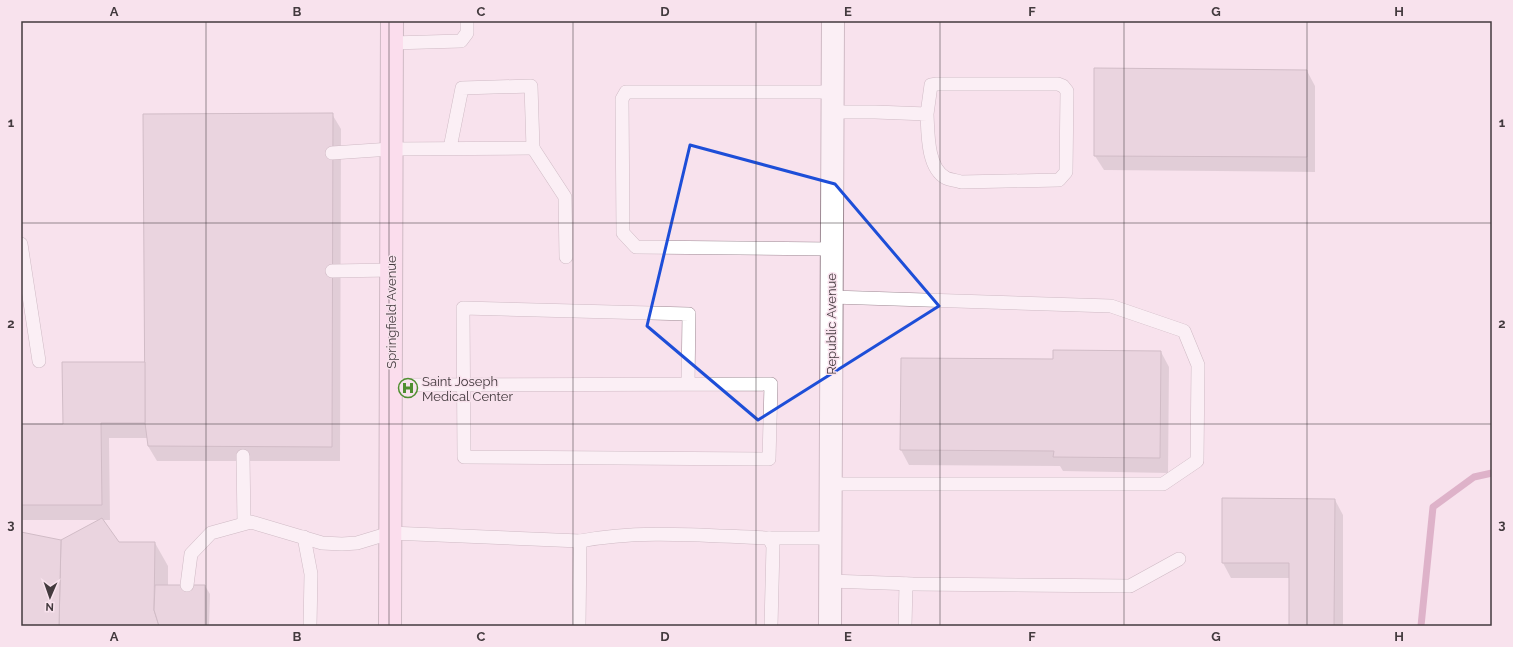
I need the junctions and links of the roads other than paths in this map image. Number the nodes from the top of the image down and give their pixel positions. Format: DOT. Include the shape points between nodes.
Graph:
graph roads {
  1 [pos="392,21"];
  2 [pos="467,21"];
  3 [pos="833,21"];
  4 [pos="392,43"];
  5 [pos="832,102"];
  6 [pos="927,114"];
  7 [pos="450,148"];
  8 [pos="533,148"];
  9 [pos="391,149"];
  10 [pos="332,153"];
  11 [pos="21,244"];
  12 [pos="832,249"];
  13 [pos="566,257"];
  14 [pos="391,270"];
  15 [pos="332,271"];
  16 [pos="832,296"];
  17 [pos="39,361"];
  18 [pos="688,384"];
  19 [pos="390,385"];
  20 [pos="464,385"];
  21 [pos="243,456"];
  22 [pos="831,484"];
  23 [pos="244,523"];
  24 [pos="390,533"];
  25 [pos="304,537"];
  26 [pos="769,538"];
  27 [pos="830,538"];
  28 [pos="580,541"];
  29 [pos="1179,560"];
  30 [pos="830,581"];
  31 [pos="906,584"];
  32 [pos="187,585"];
  33 [pos="310,626"];
  34 [pos="390,626"];
  35 [pos="579,626"];
  36 [pos="771,626"];
  37 [pos="830,626"];
  38 [pos="904,626"];
  1 -- 4 [label="street, Springfield Avenue"];
  2 -- 4 [label="lane" via="467,33 461,41"];
  3 -- 5 [label="street, Republic Avenue"];
  4 -- 9 [label="street, Springfield Avenue"];
  5 -- 6 [label="lane" via="875,112"];
  5 -- 12 [label="street, Republic Avenue"];
  5 -- 12 [label="lane" via="626,92 622,99 623,233 636,246"];
  6 -- 6 [label="lane" via="928,142 935,169 946,178 961,182 1059,180 1066,172 1067,91 1063,86 931,85"];
  7 -- 8 [label="lane"];
  7 -- 8 [label="lane" via="462,88 531,86"];
  7 -- 9 [label="lane"];
  8 -- 13 [label="lane" via="565,197"];
  9 -- 10 [label="lane"];
  9 -- 14 [label="street, Springfield Avenue"];
  11 -- 17 [label="lane"];
  12 -- 16 [label="street, Republic Avenue"];
  14 -- 15 [label="lane"];
  14 -- 19 [label="street, Springfield Avenue"];
  16 -- 22 [label="street, Republic Avenue"];
  16 -- 22 [label="lane" via="1111,306 1184,331 1198,365 1197,462 1163,484"];
  18 -- 20 [label="lane"];
  18 -- 20 [label="lane" via="689,314 463,308"];
  18 -- 20 [label="lane" via="771,384 769,459 464,457"];
  19 -- 20 [label="lane"];
  19 -- 24 [label="street, Springfield Avenue"];
  21 -- 23 [label="lane"];
  22 -- 27 [label="street, Republic Avenue"];
  23 -- 25 [label="lane" via="251,522"];
  23 -- 32 [label="lane" via="211,533 191,554"];
  24 -- 25 [label="lane" via="357,543 342,544 322,543"];
  24 -- 28 [label="lane"];
  24 -- 34 [label="street, Springfield Avenue"];
  25 -- 33 [label="lane" via="311,574"];
  26 -- 27 [label="lane"];
  26 -- 28 [label="lane" via="609,536"];
  26 -- 36 [label="lane" via="773,546"];
  27 -- 30 [label="street, Republic Avenue"];
  28 -- 35 [label="lane"];
  29 -- 31 [label="lane" via="1130,586"];
  30 -- 31 [label="lane"];
  30 -- 37 [label="street, Republic Avenue"];
  31 -- 38 [label="lane"];
}
